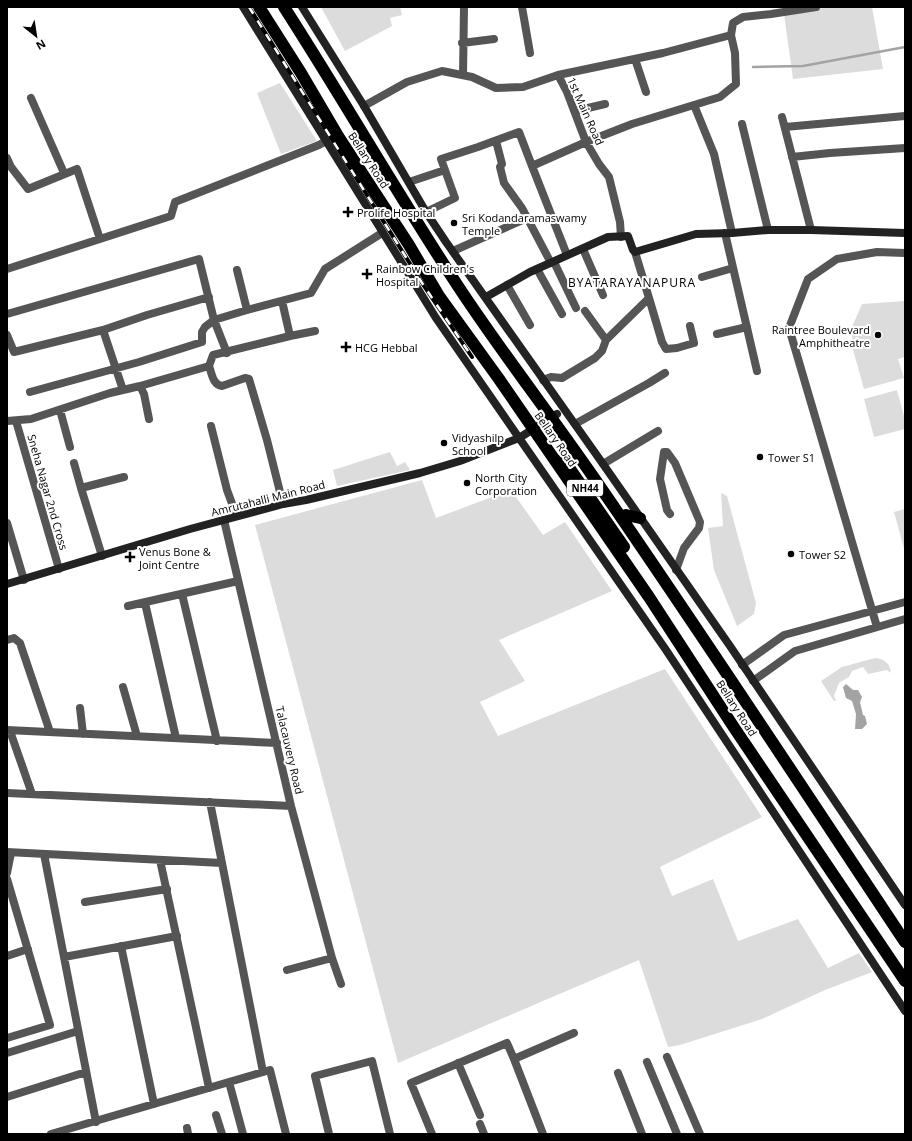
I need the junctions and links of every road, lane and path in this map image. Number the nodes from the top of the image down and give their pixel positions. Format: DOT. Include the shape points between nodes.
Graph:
graph roads {
  1 [pos="243,7"];
  2 [pos="259,7"];
  3 [pos="268,7"];
  4 [pos="284,7"];
  5 [pos="291,7"];
  6 [pos="302,7"];
  7 [pos="464,7"];
  8 [pos="522,7"];
  9 [pos="816,7"];
  10 [pos="731,35"];
  11 [pos="494,39"];
  12 [pos="462,43"];
  13 [pos="530,53"];
  14 [pos="635,59"];
  15 [pos="463,75"];
  16 [pos="558,75"];
  17 [pos="646,92"];
  18 [pos="31,98"];
  19 [pos="605,104"];
  20 [pos="694,105"];
  21 [pos="364,106"];
  22 [pos="575,111"];
  23 [pos="905,116"];
  24 [pos="782,117"];
  25 [pos="742,124"];
  26 [pos="785,127"];
  27 [pos="326,141"];
  28 [pos="496,141"];
  29 [pos="586,142"];
  30 [pos="905,148"];
  31 [pos="792,157"];
  32 [pos="7,158"];
  33 [pos="532,166"];
  34 [pos="445,170"];
  35 [pos="64,174"];
  36 [pos="409,182"];
  37 [pos="426,212"];
  38 [pos="527,218"];
  39 [pos="768,230"];
  40 [pos="811,230"];
  41 [pos="382,233"];
  42 [pos="728,233"];
  43 [pos="905,233"];
  44 [pos="621,237"];
  45 [pos="100,239"];
  46 [pos="583,249"];
  47 [pos="453,251"];
  48 [pos="635,252"];
  49 [pos="905,253"];
  50 [pos="567,256"];
  51 [pos="552,262"];
  52 [pos="733,268"];
  53 [pos="7,269"];
  54 [pos="237,270"];
  55 [pos="537,270"];
  56 [pos="702,278"];
  57 [pos="507,285"];
  58 [pos="603,295"];
  59 [pos="486,297"];
  60 [pos="208,298"];
  61 [pos="649,298"];
  62 [pos="282,301"];
  63 [pos="576,308"];
  64 [pos="247,310"];
  65 [pos="585,311"];
  66 [pos="7,314"];
  67 [pos="562,314"];
  68 [pos="214,320"];
  69 [pos="530,325"];
  70 [pos="690,326"];
  71 [pos="747,326"];
  72 [pos="103,330"];
  73 [pos="315,331"];
  74 [pos="717,334"];
  75 [pos="7,335"];
  76 [pos="290,336"];
  77 [pos="606,340"];
  78 [pos="226,353"];
  79 [pos="209,366"];
  80 [pos="116,368"];
  81 [pos="757,371"];
  82 [pos="665,373"];
  83 [pos="543,380"];
  84 [pos="140,386"];
  85 [pos="123,390"];
  86 [pos="30,392"];
  87 [pos="60,410"];
  88 [pos="557,414"];
  89 [pos="149,419"];
  90 [pos="7,421"];
  91 [pos="16,421"];
  92 [pos="575,424"];
  93 [pos="211,426"];
  94 [pos="533,429"];
  95 [pos="658,431"];
  96 [pos="519,438"];
  97 [pos="70,447"];
  98 [pos="74,463"];
  99 [pos="603,464"];
  100 [pos="124,477"];
  101 [pos="80,488"];
  102 [pos="282,504"];
  103 [pos="670,514"];
  104 [pos="626,515"];
  105 [pos="232,517"];
  106 [pos="640,518"];
  107 [pos="224,520"];
  108 [pos="7,523"];
  109 [pos="102,556"];
  110 [pos="60,569"];
  111 [pos="676,570"];
  112 [pos="24,580"];
  113 [pos="238,581"];
  114 [pos="7,584"];
  115 [pos="182,594"];
  116 [pos="905,602"];
  117 [pos="144,603"];
  118 [pos="128,606"];
  119 [pos="872,611"];
  120 [pos="905,619"];
  121 [pos="877,627"];
  122 [pos="7,640"];
  123 [pos="742,665"];
  124 [pos="753,681"];
  125 [pos="123,687"];
  126 [pos="80,708"];
  127 [pos="9,731"];
  128 [pos="50,732"];
  129 [pos="83,734"];
  130 [pos="137,736"];
  131 [pos="176,738"];
  132 [pos="216,740"];
  133 [pos="277,744"];
  134 [pos="7,793"];
  135 [pos="32,794"];
  136 [pos="210,802"];
  137 [pos="292,806"];
  138 [pos="9,852"];
  139 [pos="44,854"];
  140 [pos="160,860"];
  141 [pos="222,863"];
  142 [pos="7,873"];
  143 [pos="7,879"];
  144 [pos="167,889"];
  145 [pos="85,902"];
  146 [pos="905,905"];
  147 [pos="905,932"];
  148 [pos="177,936"];
  149 [pos="905,942"];
  150 [pos="121,946"];
  151 [pos="28,950"];
  152 [pos="7,956"];
  153 [pos="64,957"];
  154 [pos="332,958"];
  155 [pos="905,967"];
  156 [pos="287,970"];
  157 [pos="905,981"];
  158 [pos="341,984"];
  159 [pos="905,1011"];
  160 [pos="78,1031"];
  161 [pos="574,1034"];
  162 [pos="7,1038"];
  163 [pos="7,1053"];
  164 [pos="668,1057"];
  165 [pos="514,1059"];
  166 [pos="647,1062"];
  167 [pos="458,1063"];
  168 [pos="86,1072"];
  169 [pos="263,1072"];
  170 [pos="618,1073"];
  171 [pos="229,1082"];
  172 [pos="209,1088"];
  173 [pos="7,1097"];
  174 [pos="154,1104"];
  175 [pos="216,1115"];
  176 [pos="480,1115"];
  177 [pos="96,1122"];
  178 [pos="480,1124"];
  179 [pos="51,1134"];
  180 [pos="222,1134"];
  181 [pos="243,1134"];
  182 [pos="286,1134"];
  183 [pos="329,1134"];
  184 [pos="390,1134"];
  185 [pos="432,1134"];
  186 [pos="484,1134"];
  187 [pos="543,1134"];
  188 [pos="642,1134"];
  189 [pos="677,1134"];
  190 [pos="700,1134"];
  1 -- 27 [label="street"];
  2 -- 94 [label="highway, Bellary Road" via="439,296"];
  3 -- 155 [label="highway, Bellary Road / NH44" via="445,292 586,490"];
  4 -- 149 [label="highway, Bellary Road / NH44" via="455,282 601,488"];
  5 -- 88 [label="highway, Bellary Road" via="461,279"];
  6 -- 21 [label="street"];
  7 -- 12 [label="street"];
  8 -- 13 [label="street"];
  9 -- 10 [label="street" via="743,17 733,23"];
  10 -- 14 [label="street"];
  10 -- 20 [label="street" via="735,53 736,84 720,97"];
  11 -- 12 [label="street"];
  12 -- 15 [label="street"];
  14 -- 16 [label="street"];
  14 -- 17 [label="street"];
  15 -- 16 [label="street, 1st Main Road" via="496,88 523,87"];
  15 -- 21 [label="street, 1st Main Road" via="442,71 407,82"];
  16 -- 22 [label="street, 1st Main Road"];
  18 -- 35 [label="street"];
  19 -- 22 [label="street"];
  20 -- 29 [label="street" via="632,124"];
  20 -- 42 [label="street" via="714,154"];
  21 -- 36 [label="street"];
  22 -- 29 [label="street, 1st Main Road"];
  23 -- 26 [label="street"];
  24 -- 26 [label="street"];
  25 -- 39 [label="street"];
  26 -- 31 [label="street"];
  27 -- 41 [label="street"];
  27 -- 45 [label="street" via="175,202 171,216"];
  28 -- 33 [label="street" via="519,132"];
  28 -- 34 [label="street" via="441,159"];
  28 -- 38 [label="street" via="504,182"];
  29 -- 33 [label="street"];
  29 -- 44 [label="street, 1st Main Road" via="609,177"];
  30 -- 31 [label="street"];
  31 -- 40 [label="street"];
  32 -- 35 [label="street" via="28,189"];
  33 -- 50 [label="street"];
  34 -- 36 [label="street"];
  34 -- 37 [label="street" via="455,198"];
  35 -- 45 [label="street" via="77,169"];
  36 -- 37 [label="street"];
  37 -- 47 [label="street"];
  38 -- 47 [label="street"];
  38 -- 51 [label="street"];
  39 -- 40 [label="street"];
  39 -- 42 [label="street"];
  40 -- 43 [label="street"];
  41 -- 62 [label="street" via="325,269 311,293"];
  41 -- 96 [label="street" via="436,318"];
  42 -- 48 [label="street" via="696,234"];
  42 -- 52 [label="street"];
  44 -- 46 [label="street" via="608,238"];
  44 -- 48 [label="street" via="628,236"];
  45 -- 53 [label="street"];
  46 -- 50 [label="street"];
  46 -- 58 [label="street"];
  47 -- 59 [label="street"];
  48 -- 61 [label="street"];
  49 -- 119 [label="street" via="877,252 837,259 808,279 789,328"];
  50 -- 51 [label="street"];
  51 -- 55 [label="street"];
  51 -- 63 [label="street"];
  52 -- 56 [label="street"];
  52 -- 71 [label="street"];
  54 -- 64 [label="street"];
  55 -- 57 [label="street"];
  55 -- 67 [label="street"];
  57 -- 59 [label="street"];
  57 -- 69 [label="street"];
  59 -- 83 [label="street"];
  60 -- 66 [label="street" via="199,259"];
  60 -- 68 [label="street"];
  60 -- 72 [label="street"];
  61 -- 70 [label="street" via="666,349 694,343"];
  61 -- 77 [label="street"];
  62 -- 64 [label="street"];
  62 -- 76 [label="street"];
  64 -- 68 [label="street"];
  65 -- 77 [label="street"];
  68 -- 78 [label="street"];
  68 -- 80 [label="street" via="202,332 202,342"];
  71 -- 74 [label="street"];
  71 -- 81 [label="street"];
  72 -- 75 [label="street" via="14,352"];
  72 -- 80 [label="street"];
  73 -- 76 [label="street"];
  76 -- 78 [label="street"];
  77 -- 83 [label="street" via="602,351 595,358 562,378 551,377"];
  78 -- 79 [label="street" via="214,355"];
  79 -- 84 [label="street"];
  79 -- 102 [label="street" via="219,386 249,379"];
  80 -- 85 [label="street"];
  80 -- 86 [label="street"];
  82 -- 92 [label="street"];
  83 -- 92 [label="street"];
  84 -- 85 [label="street"];
  84 -- 89 [label="street"];
  85 -- 87 [label="street"];
  87 -- 91 [label="street"];
  87 -- 97 [label="street"];
  88 -- 94 [label="street, Amrutahalli Main Road"];
  88 -- 104 [label="highway, Bellary Road"];
  90 -- 91 [label="street"];
  91 -- 110 [label="street, Sneha Nagar 2nd Cross"];
  92 -- 99 [label="street"];
  93 -- 105 [label="street" via="234,509"];
  94 -- 96 [label="street, Amrutahalli Main Road"];
  94 -- 157 [label="highway, Bellary Road"];
  95 -- 99 [label="street"];
  96 -- 102 [label="street, Amrutahalli Main Road" via="460,461 420,473"];
  96 -- 159 [label="street" via="666,650"];
  98 -- 101 [label="street"];
  99 -- 106 [label="street"];
  100 -- 101 [label="street"];
  101 -- 109 [label="street"];
  102 -- 105 [label="street, Amrutahalli Main Road"];
  103 -- 111 [label="street" via="660,479 664,452 667,452 675,463 700,522 699,528 684,548"];
  104 -- 106 [label="highway"];
  104 -- 147 [label="highway, Bellary Road"];
  105 -- 107 [label="street, Amrutahalli Main Road"];
  106 -- 111 [label="street"];
  107 -- 109 [label="street, Amrutahalli Main Road"];
  107 -- 113 [label="street, Talacauvery Road"];
  108 -- 112 [label="street"];
  109 -- 110 [label="street, Amrutahalli Main Road"];
  110 -- 112 [label="street, Amrutahalli Main Road"];
  111 -- 123 [label="street"];
  112 -- 114 [label="street, Amrutahalli Main Road"];
  113 -- 115 [label="street"];
  113 -- 133 [label="street, Talacauvery Road"];
  115 -- 117 [label="street"];
  115 -- 132 [label="street"];
  116 -- 119 [label="street"];
  117 -- 118 [label="street"];
  117 -- 131 [label="street"];
  119 -- 121 [label="street"];
  119 -- 123 [label="street" via="784,635"];
  120 -- 121 [label="street"];
  121 -- 124 [label="street" via="795,650"];
  122 -- 128 [label="street" via="14,638 20,643"];
  123 -- 124 [label="street"];
  124 -- 146 [label="street"];
  125 -- 130 [label="street"];
  126 -- 129 [label="street"];
  127 -- 128 [label="street"];
  127 -- 135 [label="street"];
  128 -- 129 [label="street"];
  129 -- 130 [label="street"];
  130 -- 131 [label="street"];
  131 -- 132 [label="street"];
  132 -- 133 [label="street"];
  133 -- 137 [label="street, Talacauvery Road"];
  134 -- 135 [label="street"];
  135 -- 136 [label="street"];
  136 -- 137 [label="street"];
  136 -- 141 [label="street"];
  137 -- 154 [label="street, Talacauvery Road"];
  138 -- 139 [label="street"];
  138 -- 142 [label="street"];
  139 -- 140 [label="street"];
  139 -- 153 [label="street"];
  140 -- 141 [label="street"];
  140 -- 144 [label="street"];
  141 -- 169 [label="street"];
  143 -- 151 [label="street"];
  144 -- 145 [label="street"];
  144 -- 148 [label="street"];
  148 -- 150 [label="street"];
  148 -- 172 [label="street"];
  150 -- 153 [label="street"];
  150 -- 174 [label="street"];
  151 -- 152 [label="street"];
  151 -- 162 [label="street" via="50,1025"];
  153 -- 160 [label="street"];
  154 -- 156 [label="street"];
  154 -- 158 [label="street, Talacauvery Road"];
  160 -- 163 [label="street"];
  160 -- 168 [label="street"];
  161 -- 165 [label="street"];
  164 -- 190 [label="street"];
  165 -- 167 [label="street" via="507,1043"];
  165 -- 187 [label="street"];
  166 -- 189 [label="street"];
  167 -- 176 [label="street"];
  167 -- 185 [label="street" via="411,1083"];
  168 -- 173 [label="street"];
  168 -- 177 [label="street"];
  169 -- 171 [label="street"];
  169 -- 182 [label="street" via="270,1070"];
  170 -- 188 [label="street"];
  171 -- 172 [label="street"];
  171 -- 181 [label="street"];
  172 -- 174 [label="street"];
  174 -- 177 [label="street"];
  175 -- 180 [label="street"];
  177 -- 179 [label="street"];
  178 -- 186 [label="street"];
  183 -- 184 [label="street" via="315,1076 372,1061"];
}
